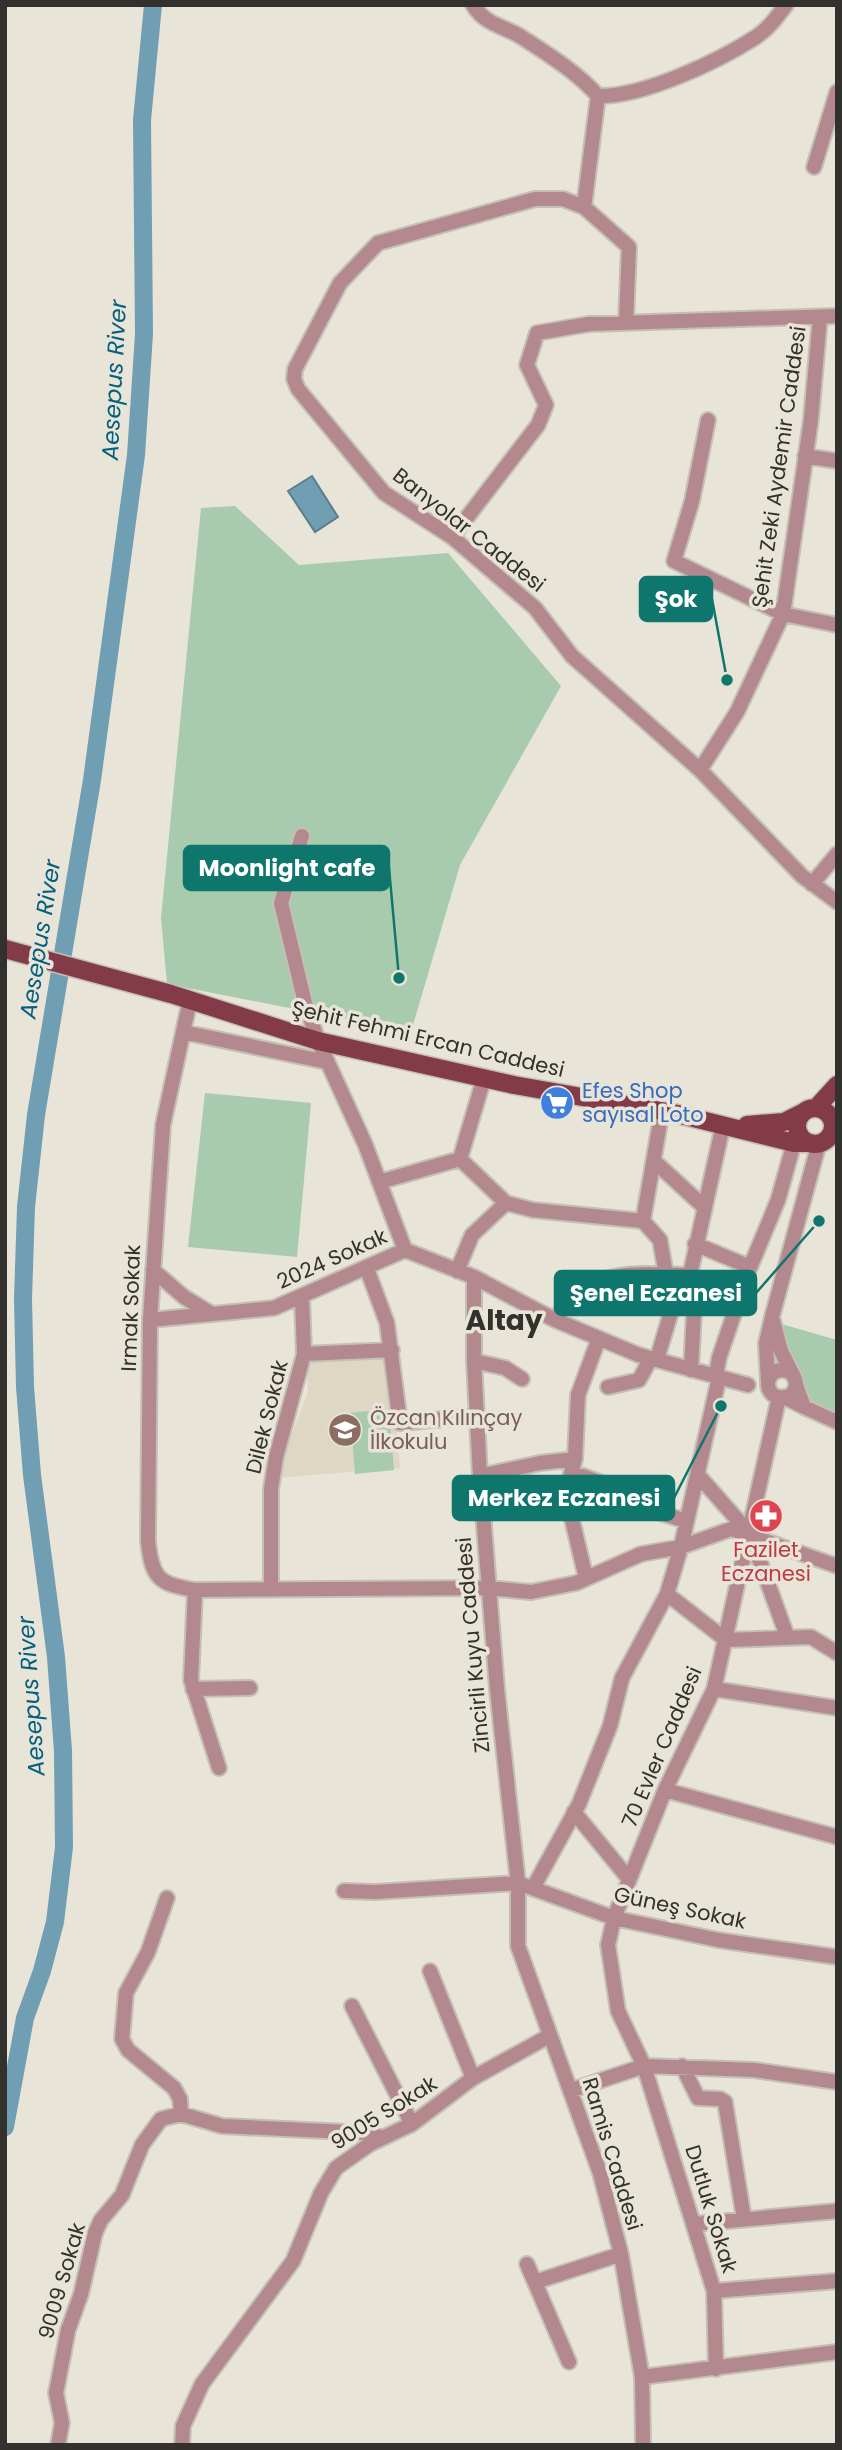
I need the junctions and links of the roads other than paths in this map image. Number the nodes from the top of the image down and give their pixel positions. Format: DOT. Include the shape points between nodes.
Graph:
graph roads {
  1 [pos="473,5"];
  2 [pos="786,5"];
  3 [pos="837,92"];
  4 [pos="598,96"];
  5 [pos="814,167"];
  6 [pos="584,207"];
  7 [pos="837,316"];
  8 [pos="820,317"];
  9 [pos="626,323"];
  10 [pos="708,420"];
  11 [pos="805,456"];
  12 [pos="837,461"];
  13 [pos="452,537"];
  14 [pos="783,614"];
  15 [pos="837,625"];
  16 [pos="700,770"];
  17 [pos="302,836"];
  18 [pos="837,854"];
  19 [pos="812,884"];
  20 [pos="837,902"];
  21 [pos="5,949"];
  22 [pos="190,1000"];
  23 [pos="183,1032"];
  24 [pos="318,1041"];
  25 [pos="327,1062"];
  26 [pos="484,1078"];
  27 [pos="837,1085"];
  28 [pos="837,1096"];
  29 [pos="662,1111"];
  30 [pos="817,1112"];
  31 [pos="723,1125"];
  32 [pos="818,1141"];
  33 [pos="460,1159"];
  34 [pos="654,1161"];
  35 [pos="379,1182"];
  36 [pos="506,1203"];
  37 [pos="704,1206"];
  38 [pos="643,1221"];
  39 [pos="695,1244"];
  40 [pos="405,1250"];
  41 [pos="750,1268"];
  42 [pos="367,1269"];
  43 [pos="153,1270"];
  44 [pos="457,1270"];
  45 [pos="665,1275"];
  46 [pos="690,1275"];
  47 [pos="474,1277"];
  48 [pos="302,1297"];
  49 [pos="212,1314"];
  50 [pos="772,1317"];
  51 [pos="150,1320"];
  52 [pos="555,1320"];
  53 [pos="599,1338"];
  54 [pos="392,1350"];
  55 [pos="304,1354"];
  56 [pos="654,1359"];
  57 [pos="474,1361"];
  58 [pos="691,1370"];
  59 [pos="718,1377"];
  60 [pos="522,1379"];
  61 [pos="795,1381"];
  62 [pos="607,1387"];
  63 [pos="775,1392"];
  64 [pos="804,1407"];
  65 [pos="477,1416"];
  66 [pos="837,1422"];
  67 [pos="575,1460"];
  68 [pos="698,1475"];
  69 [pos="480,1476"];
  70 [pos="570,1477"];
  71 [pos="686,1521"];
  72 [pos="750,1534"];
  73 [pos="681,1547"];
  74 [pos="837,1566"];
  75 [pos="586,1578"];
  76 [pos="488,1588"];
  77 [pos="195,1590"];
  78 [pos="271,1590"];
  79 [pos="667,1594"];
  80 [pos="787,1636"];
  81 [pos="726,1640"];
  82 [pos="837,1653"];
  83 [pos="250,1688"];
  84 [pos="193,1689"];
  85 [pos="714,1689"];
  86 [pos="837,1708"];
  87 [pos="219,1768"];
  88 [pos="665,1790"];
  89 [pos="574,1812"];
  90 [pos="837,1837"];
  91 [pos="629,1879"];
  92 [pos="518,1883"];
  93 [pos="533,1888"];
  94 [pos="344,1891"];
  95 [pos="167,1898"];
  96 [pos="614,1918"];
  97 [pos="837,1957"];
  98 [pos="430,1971"];
  99 [pos="352,2007"];
  100 [pos="549,2036"];
  101 [pos="644,2066"];
  102 [pos="682,2066"];
  103 [pos="473,2078"];
  104 [pos="837,2082"];
  105 [pos="572,2090"];
  106 [pos="181,2114"];
  107 [pos="412,2124"];
  108 [pos="383,2138"];
  109 [pos="837,2211"];
  110 [pos="744,2219"];
  111 [pos="695,2224"];
  112 [pos="621,2254"];
  113 [pos="527,2264"];
  114 [pos="837,2281"];
  115 [pos="535,2282"];
  116 [pos="714,2291"];
  117 [pos="837,2353"];
  118 [pos="569,2362"];
  119 [pos="716,2369"];
  120 [pos="642,2377"];
  121 [pos="58,2445"];
  122 [pos="182,2445"];
  123 [pos="643,2445"];
  1 -- 4 [label="street" via="493,25 522,37 584,80"];
  2 -- 4 [label="street" via="756,37 666,80 617,96"];
  3 -- 5 [label="street"];
  4 -- 6 [label="street"];
  6 -- 9 [label="street" via="629,247"];
  6 -- 13 [label="street, Banyolar Caddesi" via="564,199 535,199 378,243 340,283 295,369 298,389 384,493"];
  7 -- 8 [label="street"];
  8 -- 9 [label="street"];
  8 -- 11 [label="street, Şehit Zeki Aydemir Caddesi"];
  9 -- 13 [label="street" via="537,333 527,365 545,405 538,425"];
  10 -- 14 [label="street" via="674,561"];
  11 -- 12 [label="street"];
  11 -- 14 [label="street, Şehit Zeki Aydemir Caddesi"];
  13 -- 16 [label="street, Banyolar Caddesi" via="535,608 572,656"];
  14 -- 15 [label="street"];
  14 -- 16 [label="street, Şehit Zeki Aydemir Caddesi" via="753,682"];
  16 -- 19 [label="street, Banyolar Caddesi"];
  17 -- 24 [label="street" via="281,903"];
  18 -- 19 [label="street"];
  19 -- 20 [label="street, Banyolar Caddesi"];
  21 -- 22 [label="main road, Şehit Fehmi Ercan Caddesi"];
  22 -- 23 [label="street, Irmak Sokak"];
  22 -- 24 [label="main road, Şehit Fehmi Ercan Caddesi"];
  23 -- 25 [label="street"];
  23 -- 43 [label="street, Irmak Sokak" via="163,1125"];
  24 -- 25 [label="street"];
  24 -- 26 [label="main road, Şehit Fehmi Ercan Caddesi"];
  25 -- 35 [label="street"];
  26 -- 29 [label="main road, Şehit Fehmi Ercan Caddesi"];
  26 -- 33 [label="street"];
  27 -- 30 [label="main road, Şehit Fehmi Ercan Caddesi"];
  28 -- 30 [label="main road"];
  29 -- 31 [label="main road, Şehit Fehmi Ercan Caddesi"];
  29 -- 34 [label="street"];
  30 -- 31 [label="main road, Şehit Fehmi Ercan Caddesi" via="775,1124"];
  30 -- 32 [label="main road" via="833,1128"];
  30 -- 32 [label="main road" via="797,1128 803,1139"];
  31 -- 32 [label="main road, Şehit Fehmi Ercan Caddesi"];
  31 -- 37 [label="street"];
  32 -- 41 [label="street" via="778,1200"];
  32 -- 50 [label="street, 70 Evler Caddesi"];
  33 -- 35 [label="street"];
  33 -- 36 [label="street"];
  34 -- 37 [label="street"];
  34 -- 38 [label="street"];
  35 -- 40 [label="street"];
  36 -- 38 [label="street"];
  36 -- 44 [label="street" via="472,1235"];
  37 -- 39 [label="street"];
  38 -- 45 [label="street" via="660,1240"];
  39 -- 41 [label="street"];
  39 -- 46 [label="street"];
  40 -- 42 [label="street, 2024 Sokak"];
  40 -- 44 [label="street"];
  41 -- 59 [label="street" via="719,1358"];
  42 -- 48 [label="street, 2024 Sokak"];
  42 -- 54 [label="street"];
  43 -- 49 [label="street"];
  43 -- 51 [label="street, Irmak Sokak"];
  44 -- 47 [label="street"];
  45 -- 46 [label="street"];
  45 -- 52 [label="street" via="601,1278 571,1298"];
  45 -- 56 [label="street" via="672,1309"];
  46 -- 58 [label="street" via="694,1311"];
  47 -- 52 [label="street"];
  47 -- 57 [label="street, Zincirli Kuyu Caddesi"];
  48 -- 49 [label="street, 2024 Sokak" via="274,1308"];
  48 -- 55 [label="street, Dilek Sokak"];
  49 -- 51 [label="street, 2024 Sokak"];
  50 -- 61 [label="street" via="780,1350"];
  50 -- 63 [label="street, 70 Evler Caddesi" via="766,1343"];
  51 -- 77 [label="street, Irmak Sokak" via="150,1559 155,1574 166,1585"];
  52 -- 53 [label="street"];
  53 -- 56 [label="street"];
  53 -- 67 [label="street" via="578,1395"];
  54 -- 55 [label="street"];
  54 -- 65 [label="street" via="400,1423"];
  55 -- 78 [label="street, Dilek Sokak" via="271,1489"];
  56 -- 58 [label="street"];
  56 -- 62 [label="street" via="639,1380"];
  57 -- 60 [label="street" via="505,1368"];
  57 -- 65 [label="street, Zincirli Kuyu Caddesi"];
  58 -- 59 [label="street"];
  59 -- 63 [label="street"];
  59 -- 68 [label="street"];
  61 -- 63 [label="street" via="792,1393"];
  61 -- 63 [label="street" via="787,1371 778,1371"];
  61 -- 64 [label="street"];
  63 -- 64 [label="street"];
  63 -- 72 [label="street, 70 Evler Caddesi"];
  64 -- 66 [label="street"];
  65 -- 69 [label="street, Zincirli Kuyu Caddesi"];
  67 -- 69 [label="street"];
  67 -- 70 [label="street"];
  68 -- 71 [label="street"];
  68 -- 72 [label="street"];
  69 -- 76 [label="street, Zincirli Kuyu Caddesi"];
  70 -- 71 [label="street" via="583,1476 628,1493 651,1510"];
  70 -- 75 [label="street" via="569,1507"];
  71 -- 73 [label="street"];
  72 -- 73 [label="street, Irmak Sokak" via="731,1529"];
  72 -- 74 [label="street"];
  72 -- 80 [label="street"];
  72 -- 81 [label="street, 70 Evler Caddesi"];
  73 -- 75 [label="street, Irmak Sokak" via="642,1554"];
  73 -- 79 [label="street"];
  75 -- 76 [label="street, Irmak Sokak" via="531,1592"];
  76 -- 78 [label="street, Irmak Sokak"];
  76 -- 92 [label="street, Zincirli Kuyu Caddesi"];
  77 -- 78 [label="street, Irmak Sokak"];
  77 -- 84 [label="street"];
  79 -- 81 [label="street"];
  79 -- 89 [label="street" via="622,1678 610,1726"];
  80 -- 81 [label="street"];
  80 -- 82 [label="street" via="811,1637"];
  81 -- 85 [label="street, 70 Evler Caddesi"];
  83 -- 84 [label="street"];
  84 -- 87 [label="street"];
  85 -- 86 [label="street"];
  85 -- 88 [label="street, 70 Evler Caddesi"];
  88 -- 90 [label="street"];
  88 -- 91 [label="street, 70 Evler Caddesi"];
  89 -- 91 [label="street"];
  89 -- 93 [label="street"];
  91 -- 96 [label="street, 70 Evler Caddesi"];
  92 -- 93 [label="street, Güneş Sokak"];
  92 -- 94 [label="street"];
  92 -- 100 [label="street, Ramis Caddesi" via="518,1947"];
  93 -- 96 [label="street, Güneş Sokak"];
  95 -- 106 [label="street" via="144,1962 126,1993 122,2039 128,2050 174,2088"];
  96 -- 97 [label="street, Güneş Sokak" via="718,1940"];
  96 -- 101 [label="street, 70 Evler Caddesi" via="608,1945 618,2011"];
  98 -- 103 [label="street"];
  99 -- 107 [label="street"];
  100 -- 103 [label="street, 9005 Sokak"];
  100 -- 105 [label="street, Ramis Caddesi"];
  101 -- 102 [label="street"];
  101 -- 105 [label="street"];
  101 -- 111 [label="street, Dutluk Sokak"];
  102 -- 104 [label="street"];
  102 -- 110 [label="street" via="698,2098 725,2102"];
  103 -- 107 [label="street, 9005 Sokak"];
  105 -- 112 [label="street, Ramis Caddesi"];
  106 -- 108 [label="street" via="222,2126 368,2133"];
  106 -- 121 [label="street, 9009 Sokak" via="161,2119 151,2129 128,2186 95,2233 56,2393 61,2423"];
  107 -- 108 [label="street, 9005 Sokak"];
  108 -- 122 [label="street, 9005 Sokak" via="352,2154 329,2177 293,2261 202,2384 183,2426"];
  109 -- 110 [label="street"];
  110 -- 111 [label="street"];
  111 -- 116 [label="street, Dutluk Sokak"];
  112 -- 115 [label="street"];
  112 -- 120 [label="street, Ramis Caddesi"];
  113 -- 115 [label="street"];
  114 -- 116 [label="street"];
  115 -- 118 [label="street"];
  116 -- 119 [label="street, Dutluk Sokak"];
  117 -- 119 [label="street"];
  119 -- 120 [label="street"];
  120 -- 123 [label="street, Ramis Caddesi"];
}
